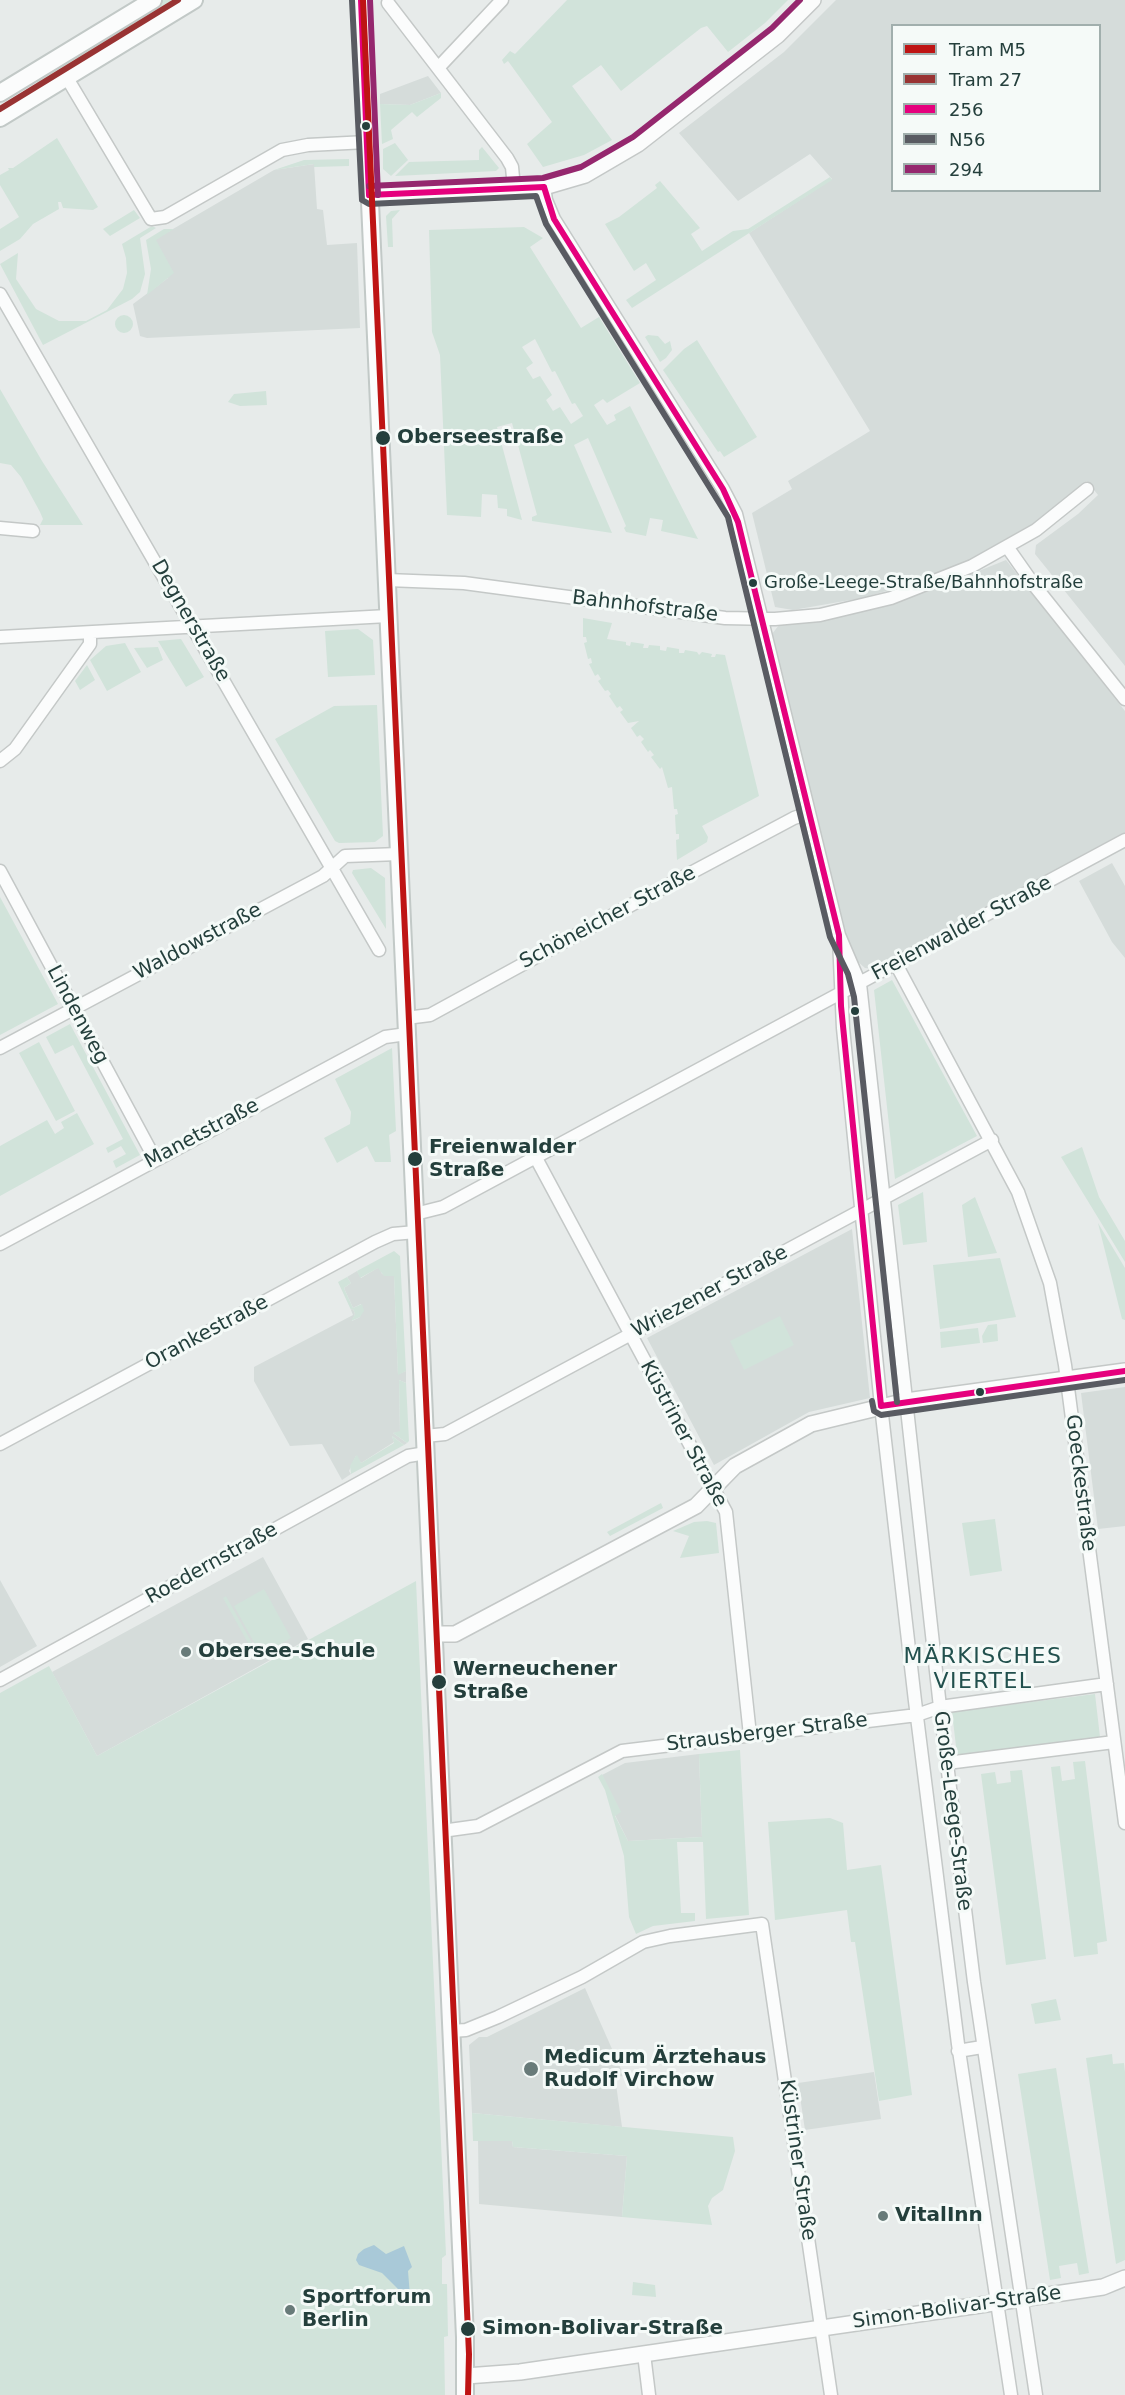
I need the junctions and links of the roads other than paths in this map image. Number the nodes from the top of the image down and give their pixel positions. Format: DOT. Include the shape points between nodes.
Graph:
graph roads {
  1 [pos="153,0"];
  2 [pos="194,0"];
  3 [pos="361,0"];
  4 [pos="502,0"];
  5 [pos="813,0"];
  6 [pos="388,3"];
  7 [pos="438,68"];
  8 [pos="67,78"];
  9 [pos="0,93"];
  10 [pos="0,118"];
  11 [pos="367,142"];
  12 [pos="544,187"];
  13 [pos="513,188"];
  14 [pos="369,195"];
  15 [pos="0,294"];
  16 [pos="3,308"];
  17 [pos="1087,489"];
  18 [pos="0,528"];
  19 [pos="33,531"];
  20 [pos="1008,548"];
  21 [pos="387,580"];
  22 [pos="388,616"];
  23 [pos="761,619"];
  24 [pos="194,626"];
  25 [pos="90,633"];
  26 [pos="0,637"];
  27 [pos="1125,699"];
  28 [pos="0,761"];
  29 [pos="808,813"];
  30 [pos="1125,840"];
  31 [pos="399,854"];
  32 [pos="332,867"];
  33 [pos="0,871"];
  34 [pos="839,935"];
  35 [pos="379,950"];
  36 [pos="896,964"];
  37 [pos="861,984"];
  38 [pos="841,994"];
  39 [pos="73,1009"];
  40 [pos="406,1026"];
  41 [pos="0,1048"];
  42 [pos="992,1140"];
  43 [pos="536,1158"];
  44 [pos="155,1159"];
  45 [pos="885,1197"];
  46 [pos="863,1209"];
  47 [pos="415,1214"];
  48 [pos="416,1232"];
  49 [pos="0,1244"];
  50 [pos="630,1335"];
  51 [pos="1125,1371"];
  52 [pos="1067,1378"];
  53 [pos="906,1401"];
  54 [pos="881,1406"];
  55 [pos="0,1444"];
  56 [pos="425,1445"];
  57 [pos="712,1489"];
  58 [pos="434,1634"];
  59 [pos="0,1680"];
  60 [pos="1107,1684"];
  61 [pos="940,1707"];
  62 [pos="917,1715"];
  63 [pos="750,1735"];
  64 [pos="1114,1742"];
  65 [pos="947,1763"];
  66 [pos="1125,1822"];
  67 [pos="442,1831"];
  68 [pos="452,2031"];
  69 [pos="982,2047"];
  70 [pos="958,2051"];
  71 [pos="1125,2278"];
  72 [pos="1021,2299"];
  73 [pos="996,2303"];
  74 [pos="821,2328"];
  75 [pos="644,2354"];
  76 [pos="466,2376"];
  77 [pos="465,2395"];
  78 [pos="649,2395"];
  79 [pos="831,2395"];
  80 [pos="1011,2395"];
  81 [pos="1036,2395"];
  1 -- 9 [label="main road"];
  2 -- 8 [label="main road"];
  3 -- 11 [label="main road"];
  4 -- 7 [label="street"];
  5 -- 12 [label="street" via="778,35 638,144 585,175"];
  6 -- 7 [label="street"];
  7 -- 13 [label="street" via="507,158 512,167"];
  8 -- 10 [label="main road"];
  8 -- 11 [label="street" via="151,219 165,217 282,150"];
  11 -- 14 [label="main road"];
  12 -- 13 [label="street"];
  12 -- 23 [label="street, Große-Leege-Straße" via="554,219 729,501"];
  13 -- 14 [label="street"];
  14 -- 21 [label="main road"];
  15 -- 16 [label="street, Degnerstraße"];
  16 -- 24 [label="street, Degnerstraße"];
  17 -- 20 [label="street, Bahnhofstraße"];
  18 -- 19 [label="street"];
  20 -- 23 [label="street, Bahnhofstraße" via="947,578 891,598 820,615"];
  20 -- 27 [label="street"];
  21 -- 22 [label="main road"];
  21 -- 23 [label="street, Bahnhofstraße" via="464,583 725,618"];
  22 -- 24 [label="street"];
  22 -- 31 [label="main road"];
  23 -- 29 [label="street, Große-Leege-Straße"];
  24 -- 25 [label="street"];
  24 -- 32 [label="street, Degnerstraße"];
  25 -- 26 [label="street"];
  25 -- 28 [label="street" via="90,644 26,735"];
  29 -- 34 [label="street, Große-Leege-Straße"];
  29 -- 40 [label="street, Schöneicher Straße"];
  30 -- 36 [label="street, Freienwalder Straße"];
  31 -- 32 [label="street, Waldowstraße" via="345,856"];
  31 -- 40 [label="main road"];
  32 -- 35 [label="street, Degnerstraße"];
  32 -- 39 [label="street, Waldowstraße" via="322,876"];
  33 -- 39 [label="street, Lindenweg"];
  34 -- 37 [label="street, Große-Leege-Straße"];
  34 -- 38 [label="street, Große-Leege-Straße"];
  36 -- 37 [label="street, Freienwalder Straße"];
  36 -- 42 [label="street, Goeckestraße"];
  37 -- 38 [label="street, Freienwalder Straße"];
  37 -- 45 [label="street, Große-Leege-Straße"];
  38 -- 43 [label="street, Freienwalder Straße"];
  38 -- 46 [label="street, Große-Leege-Straße"];
  39 -- 41 [label="street, Waldowstraße"];
  39 -- 44 [label="street, Lindenweg"];
  40 -- 44 [label="street, Manetstraße"];
  40 -- 47 [label="main road"];
  42 -- 45 [label="street, Wriezener Straße"];
  42 -- 52 [label="street, Goeckestraße" via="1018,1192 1038,1246 1056,1312"];
  43 -- 47 [label="street, Freienwalder Straße" via="436,1210"];
  43 -- 50 [label="street, Küstriner Straße"];
  44 -- 49 [label="street, Manetstraße"];
  45 -- 46 [label="street, Wriezener Straße"];
  45 -- 53 [label="street, Große-Leege-Straße"];
  46 -- 50 [label="street, Wriezener Straße"];
  46 -- 54 [label="street, Große-Leege-Straße"];
  47 -- 48 [label="main road"];
  48 -- 55 [label="street, Orankestraße" via="393,1234 375,1242"];
  48 -- 56 [label="main road"];
  50 -- 56 [label="street, Wriezener Straße"];
  50 -- 57 [label="street, Küstriner Straße"];
  51 -- 52 [label="street"];
  52 -- 53 [label="street"];
  52 -- 60 [label="street, Goeckestraße"];
  53 -- 54 [label="street"];
  53 -- 61 [label="street, Große-Leege-Straße"];
  54 -- 57 [label="street" via="811,1424 735,1466"];
  54 -- 62 [label="street, Große-Leege-Straße"];
  56 -- 58 [label="main road"];
  56 -- 59 [label="street, Roedernstraße"];
  57 -- 58 [label="street" via="690,1510 455,1634"];
  57 -- 63 [label="street, Küstriner Straße" via="726,1512"];
  58 -- 67 [label="main road"];
  60 -- 61 [label="street, Strausberger Straße"];
  60 -- 64 [label="street, Goeckestraße"];
  61 -- 62 [label="street, Strausberger Straße"];
  61 -- 65 [label="street, Große-Leege-Straße"];
  62 -- 63 [label="street, Strausberger Straße"];
  62 -- 70 [label="street, Große-Leege-Straße"];
  63 -- 67 [label="street, Strausberger Straße" via="622,1751 478,1827"];
  64 -- 65 [label="street"];
  64 -- 66 [label="street, Goeckestraße"];
  65 -- 69 [label="street, Große-Leege-Straße"];
  67 -- 68 [label="main road"];
  68 -- 74 [label="street, Küstriner Straße" via="466,2030 498,2017 582,1977 643,1942 762,1924"];
  68 -- 76 [label="main road"];
  69 -- 70 [label="street"];
  69 -- 72 [label="street, Große-Leege-Straße"];
  70 -- 73 [label="street, Große-Leege-Straße"];
  71 -- 72 [label="street, Simon-Bolivar-Straße" via="1103,2287"];
  72 -- 73 [label="street, Simon-Bolivar-Straße"];
  72 -- 81 [label="street, Große-Leege-Straße"];
  73 -- 74 [label="street, Simon-Bolivar-Straße"];
  73 -- 80 [label="street, Große-Leege-Straße"];
  74 -- 75 [label="street, Simon-Bolivar-Straße"];
  74 -- 79 [label="street, Küstriner Straße"];
  75 -- 76 [label="street, Simon-Bolivar-Straße"];
  75 -- 78 [label="street"];
  76 -- 77 [label="main road"];
}
